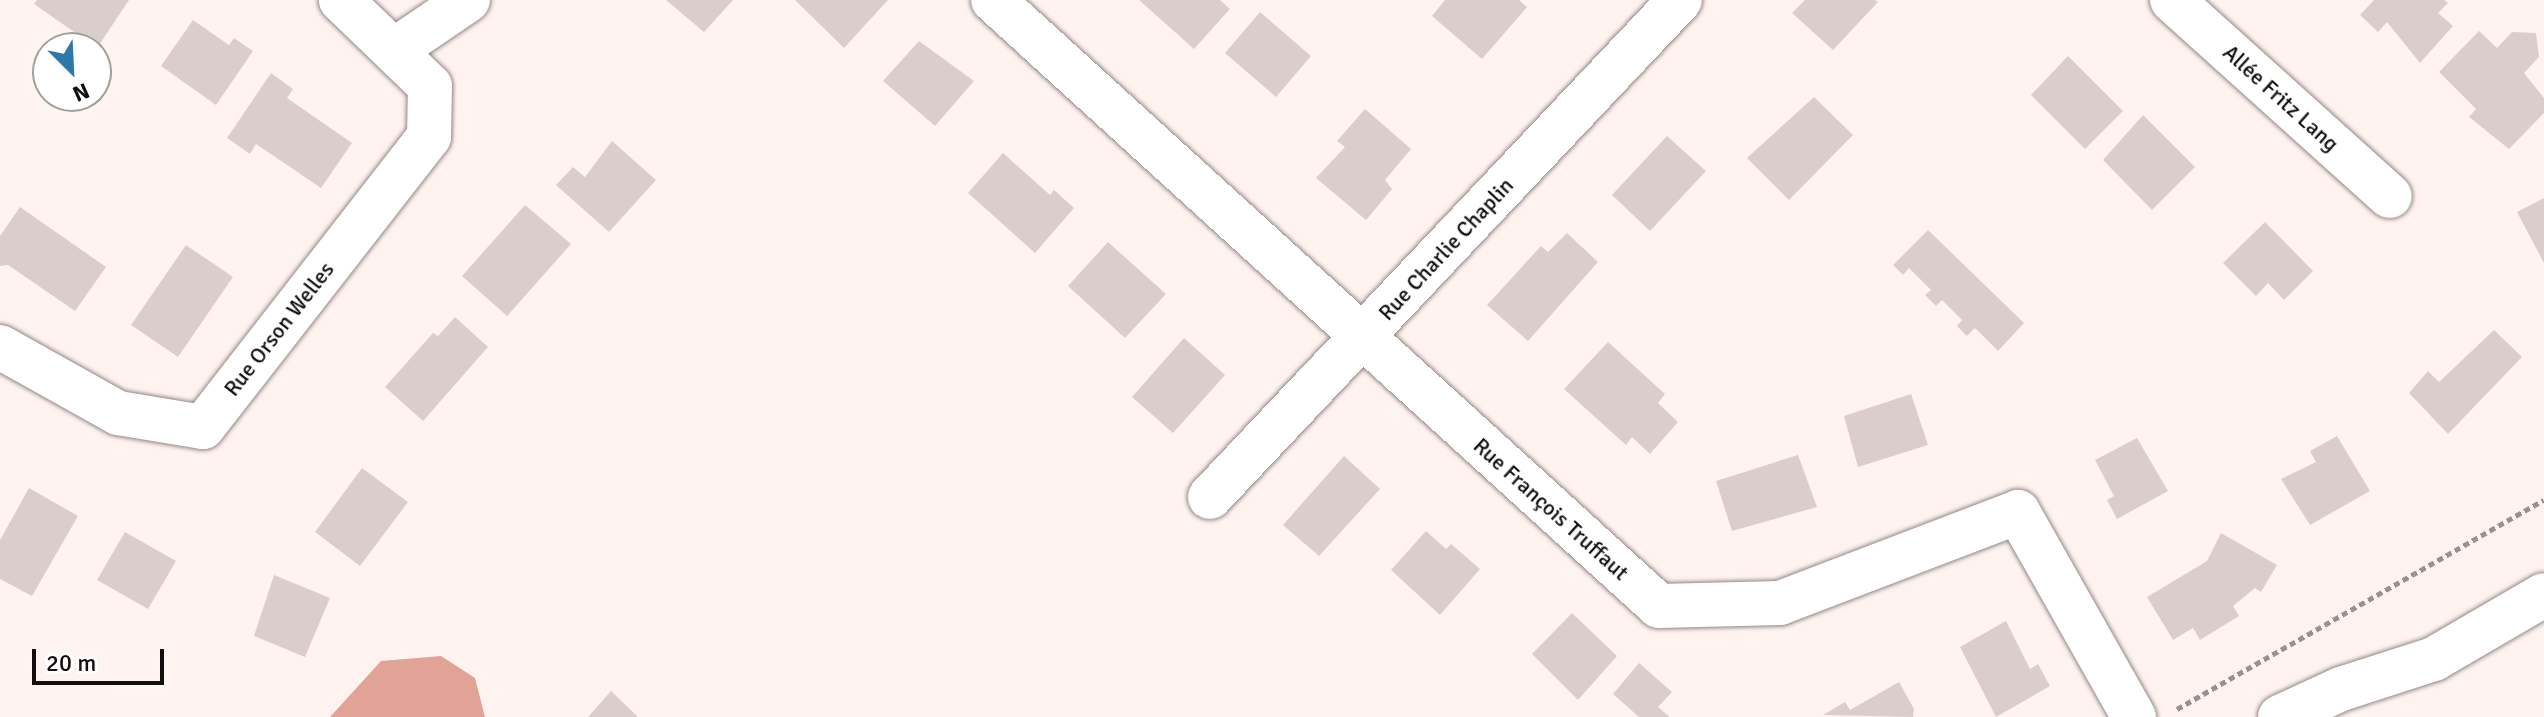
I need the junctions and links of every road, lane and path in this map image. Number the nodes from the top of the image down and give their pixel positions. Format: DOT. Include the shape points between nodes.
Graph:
graph roads {
  1 [pos="341,0"];
  2 [pos="468,0"];
  3 [pos="993,0"];
  4 [pos="1680,0"];
  5 [pos="2172,0"];
  6 [pos="396,49"];
  7 [pos="2390,196"];
  8 [pos="1360,339"];
  9 [pos="0,347"];
  10 [pos="1210,497"];
  11 [pos="2544,500"];
  12 [pos="2544,595"];
  13 [pos="2134,717"];
  14 [pos="2162,717"];
  15 [pos="2280,717"];
  1 -- 6 [label="street"];
  2 -- 6 [label="street"];
  3 -- 8 [label="street, Rue François Truffaut"];
  4 -- 8 [label="street, Rue Charlie Chaplin"];
  5 -- 7 [label="street, Allée Fritz Lang"];
  6 -- 9 [label="street, Rue Orson Welles" via="430,86 429,137 203,427 118,413"];
  8 -- 10 [label="street, Rue Charlie Chaplin"];
  8 -- 13 [label="street, Rue François Truffaut" via="1659,606 1780,603 2018,512"];
  11 -- 14 [label="path"];
  12 -- 15 [label="street" via="2434,659 2341,689"];
}
